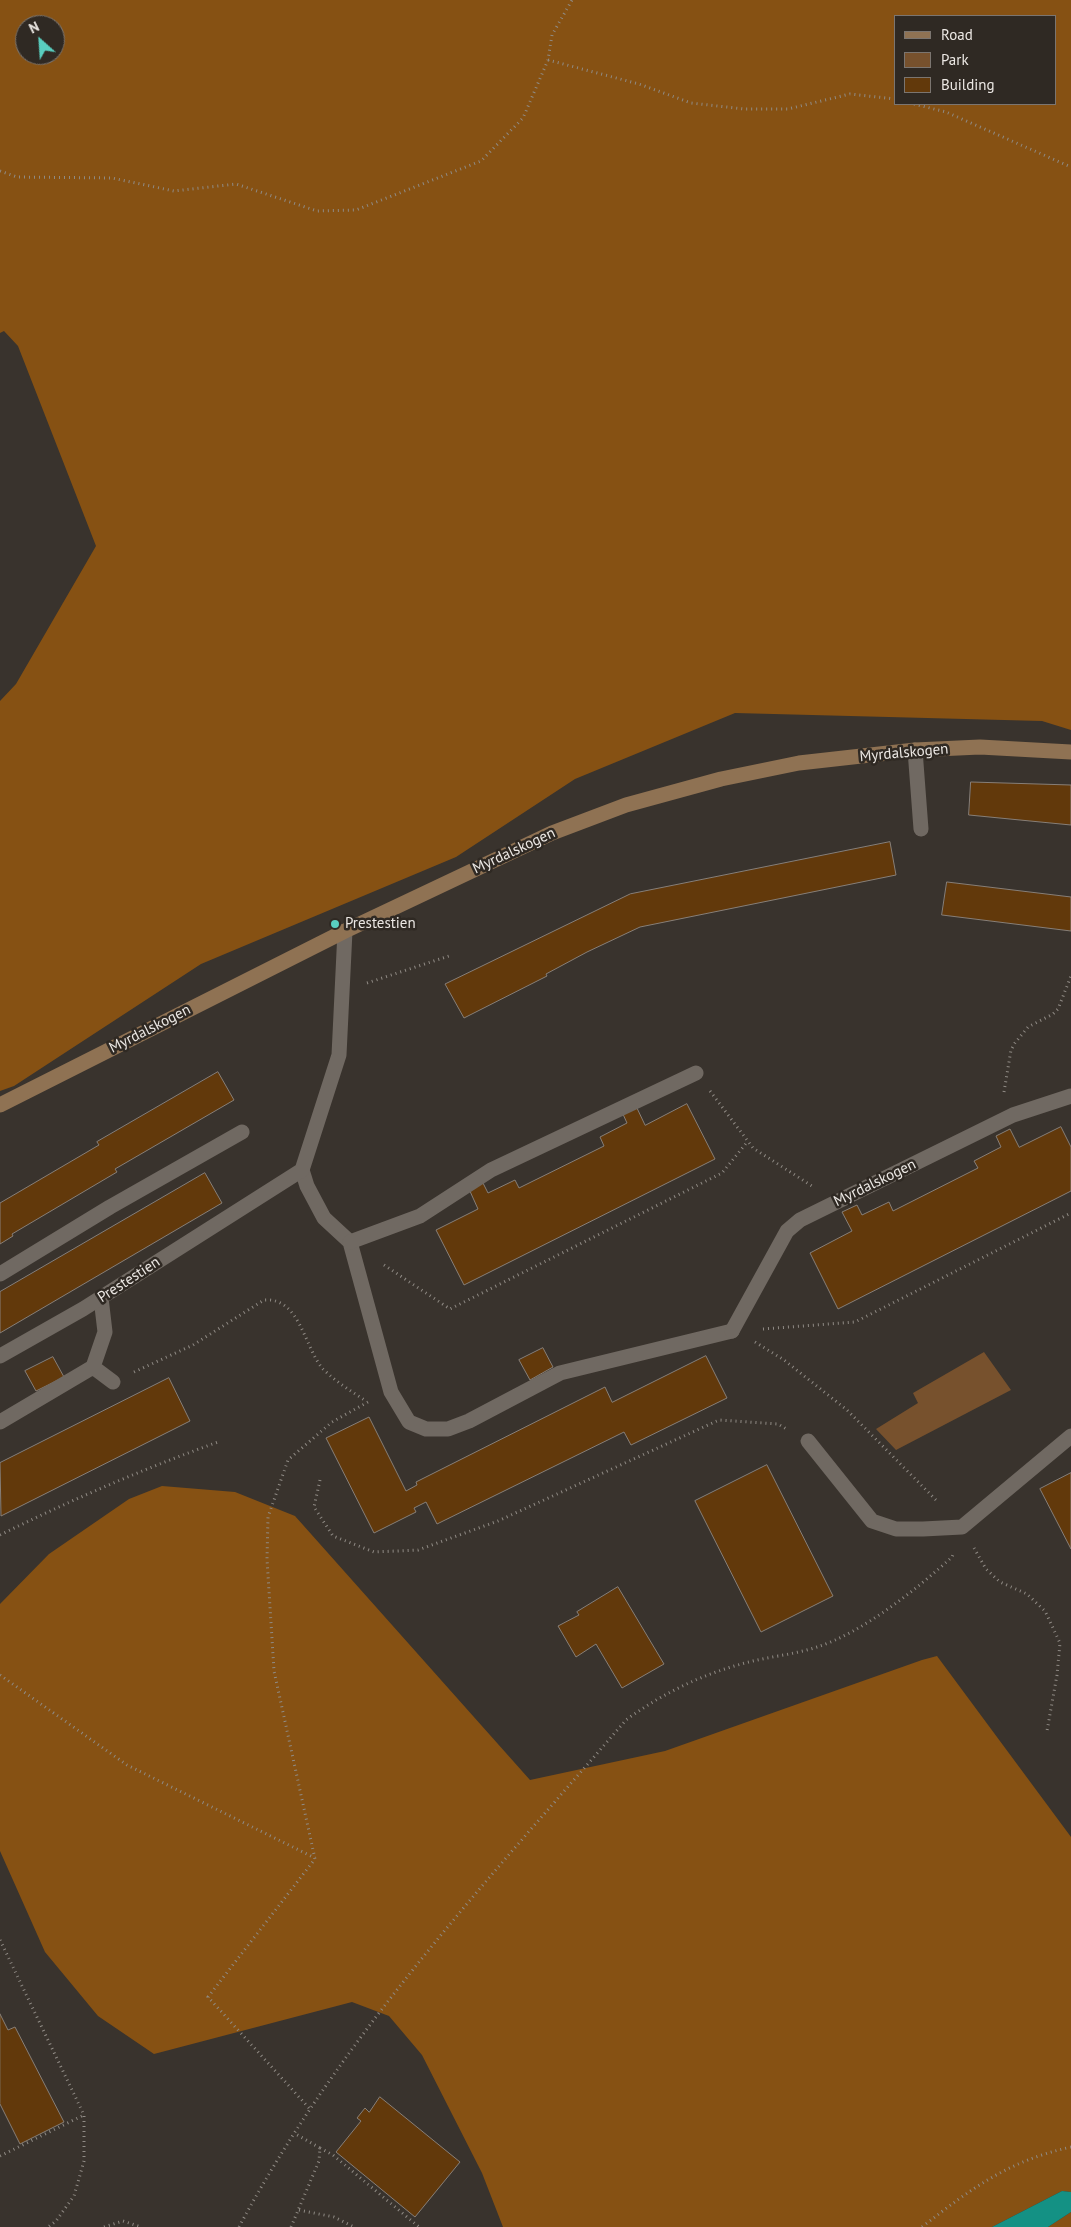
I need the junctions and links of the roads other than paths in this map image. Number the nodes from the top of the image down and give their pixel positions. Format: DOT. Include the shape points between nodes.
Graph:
graph roads {
  1 [pos="914,750"];
  2 [pos="1071,752"];
  3 [pos="921,829"];
  4 [pos="345,931"];
  5 [pos="696,1073"];
  6 [pos="1071,1096"];
  7 [pos="0,1105"];
  8 [pos="242,1132"];
  9 [pos="302,1170"];
  10 [pos="350,1242"];
  11 [pos="0,1274"];
  12 [pos="101,1298"];
  13 [pos="0,1356"];
  14 [pos="93,1367"];
  15 [pos="113,1382"];
  16 [pos="0,1422"];
  17 [pos="1071,1436"];
  18 [pos="808,1441"];
  1 -- 2 [label="main road, Myrdalskogen" via="980,747"];
  1 -- 3 [label="street"];
  1 -- 4 [label="main road, Myrdalskogen" via="799,763 721,779 626,805 552,833"];
  4 -- 7 [label="main road, Myrdalskogen"];
  4 -- 9 [label="street" via="340,1055"];
  5 -- 10 [label="street" via="491,1170 420,1216"];
  6 -- 10 [label="street, Myrdalskogen" via="1013,1115 800,1220 787,1231 732,1331 560,1373 448,1429 426,1429 408,1422 391,1392"];
  8 -- 11 [label="street"];
  9 -- 10 [label="street" via="324,1218"];
  9 -- 12 [label="street, Prestestien"];
  12 -- 13 [label="street, Prestestien"];
  12 -- 14 [label="street" via="105,1332"];
  14 -- 15 [label="street"];
  14 -- 16 [label="street"];
  17 -- 18 [label="street" via="962,1527 896,1529 872,1522"];
}
